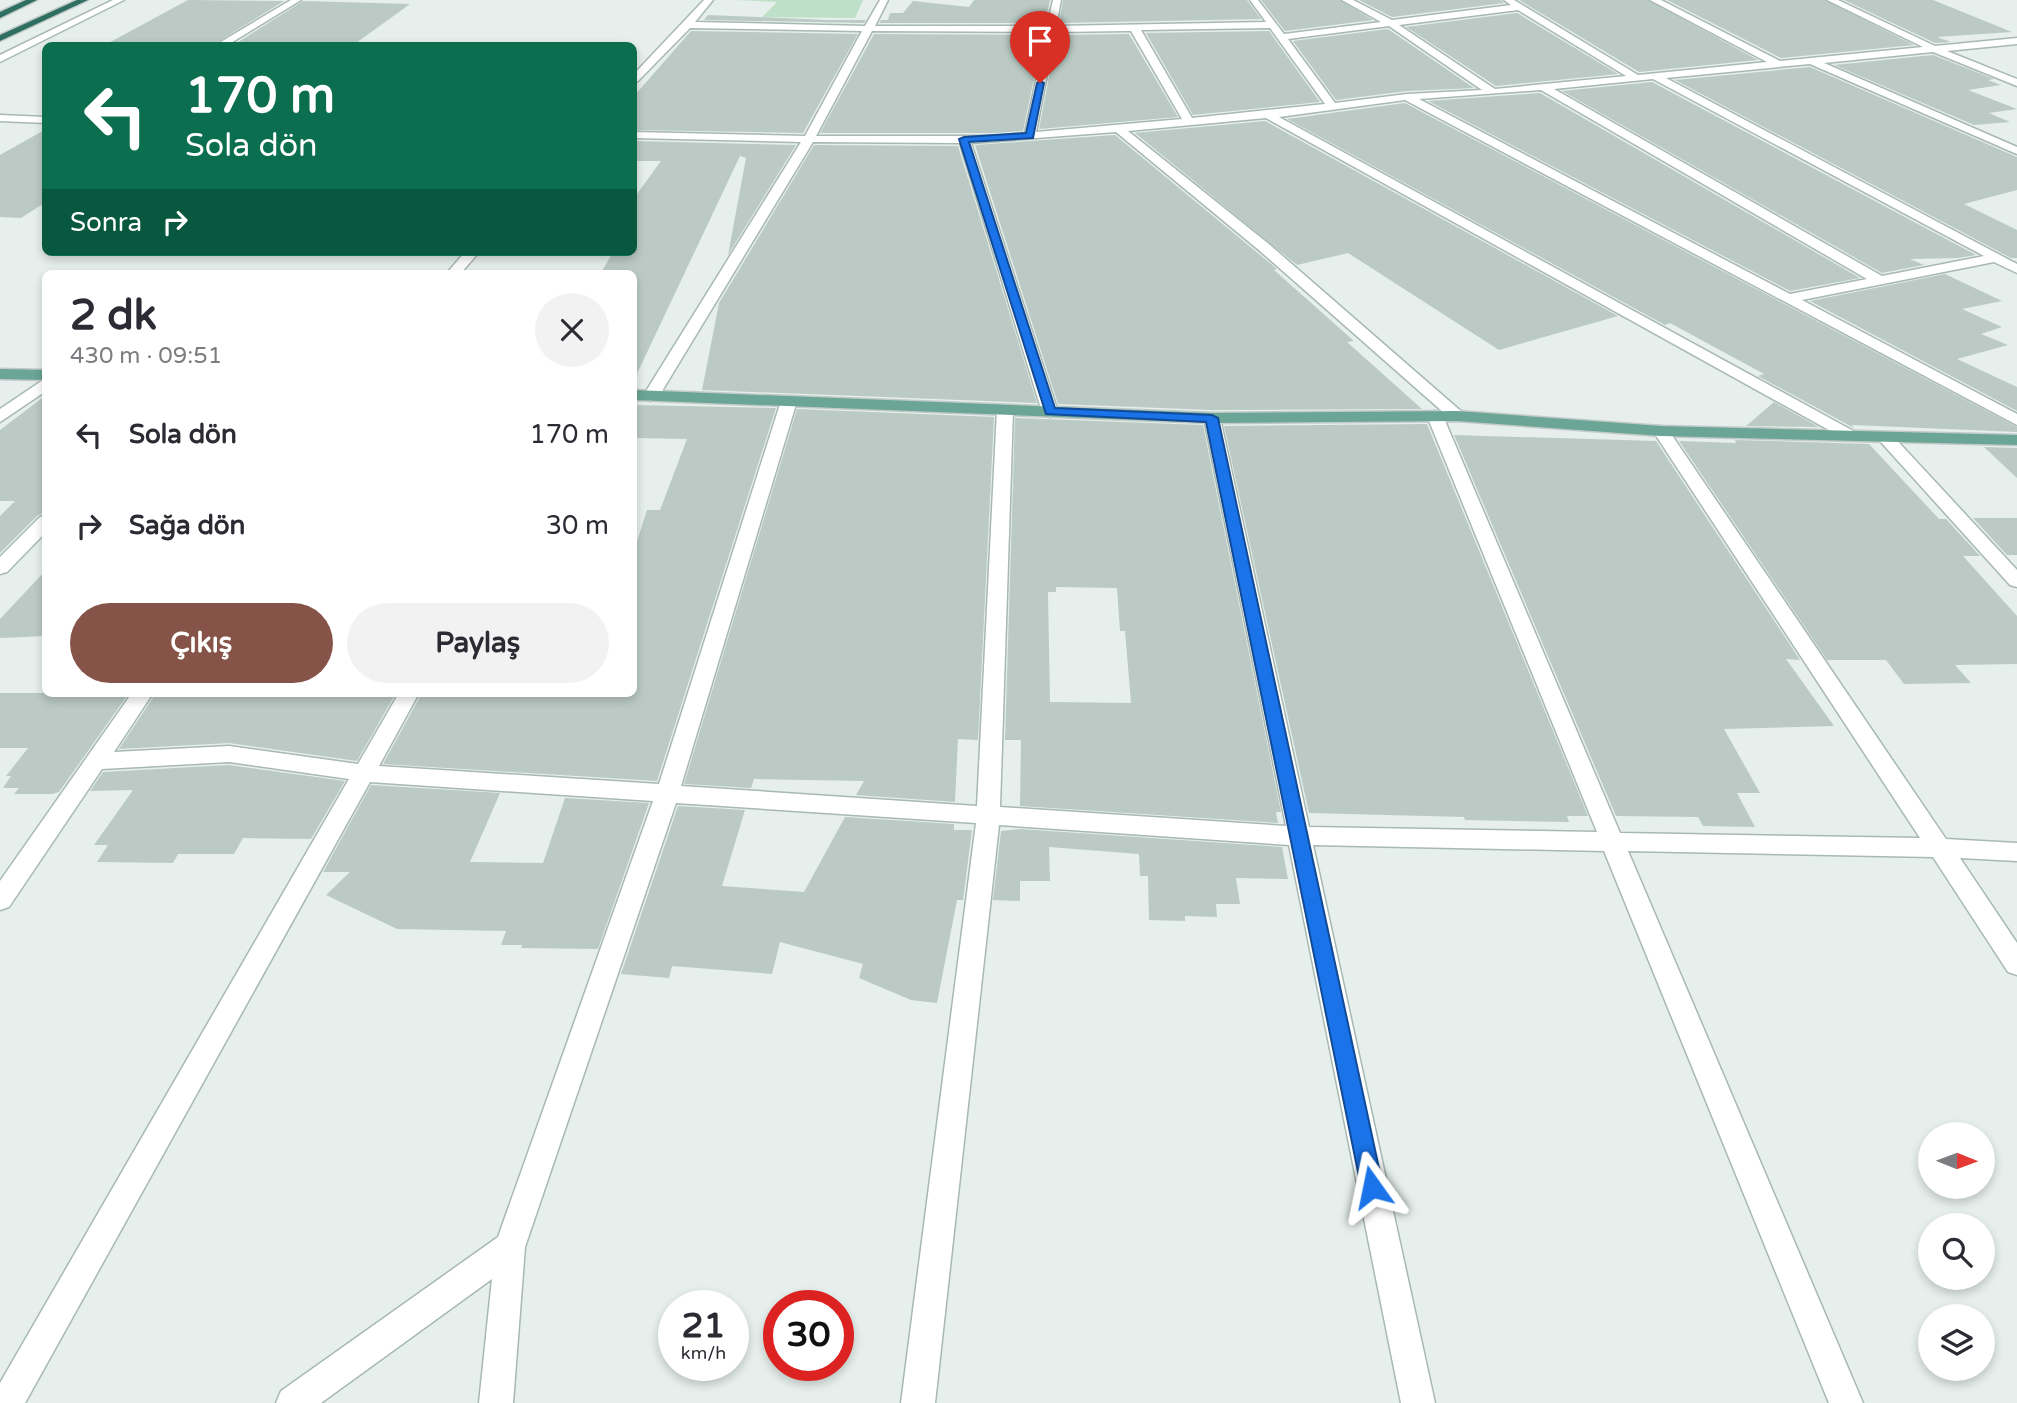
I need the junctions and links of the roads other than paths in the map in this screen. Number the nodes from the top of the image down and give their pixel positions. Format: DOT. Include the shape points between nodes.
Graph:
graph roads {
  1 [pos="33,0"];
  2 [pos="84,0"];
  3 [pos="120,0"];
  4 [pos="297,0"];
  5 [pos="709,0"];
  6 [pos="884,0"];
  7 [pos="1057,0"];
  8 [pos="1254,0"];
  9 [pos="1346,0"];
  10 [pos="1508,0"];
  11 [pos="1654,0"];
  12 [pos="1831,0"];
  13 [pos="1519,7"];
  14 [pos="0,15"];
  15 [pos="1390,23"];
  16 [pos="688,25"];
  17 [pos="1272,25"];
  18 [pos="1135,29"];
  19 [pos="868,30"];
  20 [pos="1051,30"];
  21 [pos="1281,37"];
  22 [pos="0,38"];
  23 [pos="2017,41"];
  24 [pos="225,42"];
  25 [pos="1934,49"];
  26 [pos="0,59"];
  27 [pos="1812,61"];
  28 [pos="1778,64"];
  29 [pos="637,76"];
  30 [pos="1654,76"];
  31 [pos="1636,78"];
  32 [pos="2017,83"];
  33 [pos="1543,88"];
  34 [pos="1493,92"];
  35 [pos="1407,97"];
  36 [pos="1332,106"];
  37 [pos="1268,115"];
  38 [pos="0,118"];
  39 [pos="42,120"];
  40 [pos="1189,122"];
  41 [pos="1118,128"];
  42 [pos="637,135"];
  43 [pos="1030,136"];
  44 [pos="808,139"];
  45 [pos="964,139"];
  46 [pos="2017,151"];
  47 [pos="468,256"];
  48 [pos="1996,258"];
  49 [pos="2017,269"];
  50 [pos="456,270"];
  51 [pos="1880,281"];
  52 [pos="1788,299"];
  53 [pos="0,374"];
  54 [pos="42,375"];
  55 [pos="42,386"];
  56 [pos="637,395"];
  57 [pos="651,396"];
  58 [pos="789,401"];
  59 [pos="1005,410"];
  60 [pos="1050,412"];
  61 [pos="1435,416"];
  62 [pos="1457,416"];
  63 [pos="0,417"];
  64 [pos="1212,418"];
  65 [pos="2017,420"];
  66 [pos="1661,431"];
  67 [pos="1851,436"];
  68 [pos="1885,436"];
  69 [pos="2017,440"];
  70 [pos="42,525"];
  71 [pos="0,568"];
  72 [pos="2017,581"];
  73 [pos="140,697"];
  74 [pos="407,697"];
  75 [pos="96,761"];
  76 [pos="362,773"];
  77 [pos="668,792"];
  78 [pos="988,817"];
  79 [pos="1298,836"];
  80 [pos="1613,842"];
  81 [pos="1939,848"];
  82 [pos="2017,852"];
  83 [pos="0,900"];
  84 [pos="2017,964"];
  85 [pos="510,1247"];
  86 [pos="7,1403"];
  87 [pos="293,1403"];
  88 [pos="496,1403"];
  89 [pos="918,1403"];
  90 [pos="1418,1403"];
  91 [pos="1846,1403"];
  1 -- 14 [label="highway"];
  2 -- 22 [label="highway"];
  3 -- 26 [label="street"];
  4 -- 24 [label="street"];
  5 -- 16 [label="street"];
  6 -- 19 [label="street"];
  7 -- 20 [label="street"];
  8 -- 17 [label="street"];
  9 -- 15 [label="street"];
  10 -- 13 [label="street"];
  11 -- 28 [label="street"];
  12 -- 25 [label="street"];
  13 -- 15 [label="street"];
  13 -- 31 [label="street"];
  15 -- 21 [label="street"];
  15 -- 34 [label="street"];
  16 -- 19 [label="street"];
  16 -- 29 [label="street"];
  17 -- 18 [label="street"];
  17 -- 21 [label="street"];
  18 -- 20 [label="street"];
  18 -- 40 [label="street"];
  19 -- 20 [label="street"];
  19 -- 44 [label="street"];
  20 -- 43 [label="street"];
  21 -- 36 [label="street"];
  23 -- 25 [label="street"];
  25 -- 27 [label="street"];
  25 -- 32 [label="street"];
  27 -- 28 [label="street"];
  27 -- 46 [label="street"];
  28 -- 30 [label="street"];
  30 -- 31 [label="street"];
  30 -- 48 [label="street"];
  31 -- 33 [label="street"];
  33 -- 34 [label="street"];
  33 -- 51 [label="street"];
  34 -- 35 [label="street"];
  35 -- 36 [label="street"];
  35 -- 52 [label="street"];
  36 -- 37 [label="street"];
  37 -- 40 [label="street"];
  37 -- 67 [label="street"];
  38 -- 39 [label="street"];
  40 -- 41 [label="street"];
  41 -- 43 [label="street"];
  41 -- 62 [label="street" via="1265,248"];
  42 -- 44 [label="street"];
  43 -- 45 [label="street"];
  44 -- 45 [label="street"];
  44 -- 57 [label="street"];
  45 -- 60 [label="street"];
  47 -- 50 [label="street"];
  48 -- 49 [label="street"];
  48 -- 51 [label="street"];
  51 -- 52 [label="street"];
  52 -- 65 [label="street"];
  53 -- 54 [label="main road"];
  55 -- 63 [label="street"];
  56 -- 57 [label="main road"];
  57 -- 58 [label="main road"];
  58 -- 59 [label="main road"];
  58 -- 77 [label="street"];
  59 -- 60 [label="main road"];
  59 -- 78 [label="street"];
  60 -- 64 [label="main road"];
  61 -- 62 [label="main road"];
  61 -- 64 [label="main road"];
  61 -- 80 [label="street"];
  62 -- 66 [label="main road"];
  64 -- 79 [label="street"];
  66 -- 67 [label="main road"];
  66 -- 81 [label="street"];
  67 -- 68 [label="main road"];
  68 -- 69 [label="main road"];
  68 -- 72 [label="street"];
  70 -- 71 [label="street"];
  73 -- 75 [label="street"];
  74 -- 76 [label="street"];
  75 -- 76 [label="street" via="229,754"];
  75 -- 83 [label="street"];
  76 -- 77 [label="street"];
  76 -- 86 [label="street"];
  77 -- 78 [label="street"];
  77 -- 85 [label="street"];
  78 -- 79 [label="street"];
  78 -- 89 [label="street"];
  79 -- 80 [label="street"];
  79 -- 90 [label="street"];
  80 -- 81 [label="street"];
  80 -- 91 [label="street"];
  81 -- 82 [label="street"];
  81 -- 84 [label="street"];
  85 -- 87 [label="street"];
  85 -- 88 [label="street"];
}
